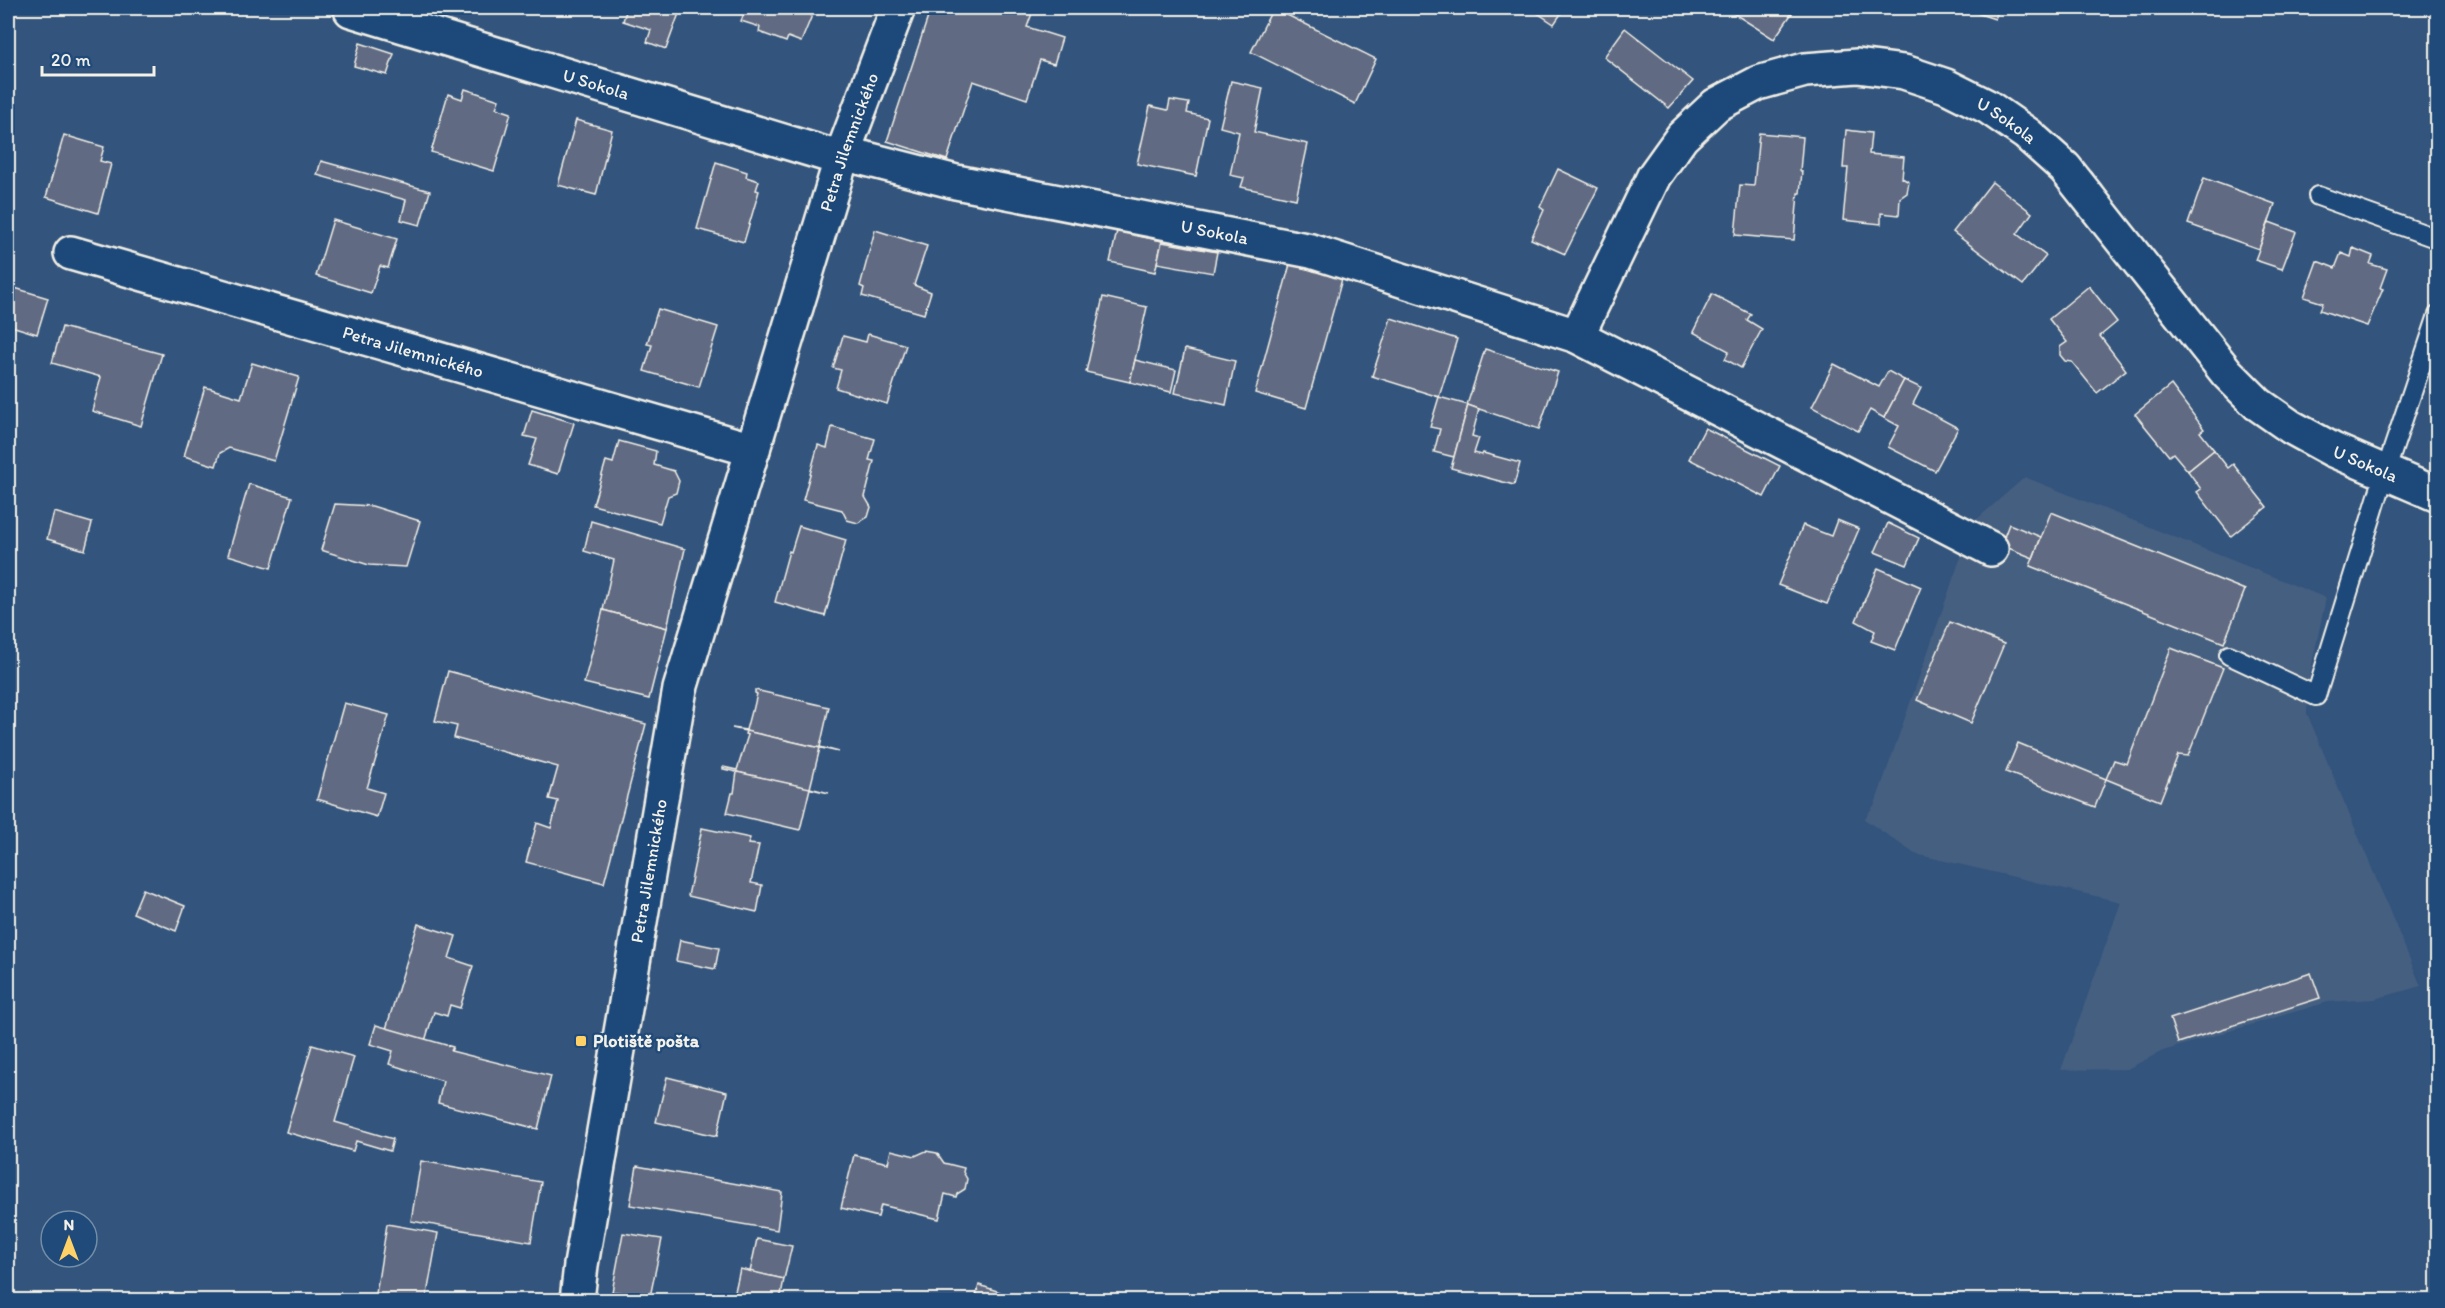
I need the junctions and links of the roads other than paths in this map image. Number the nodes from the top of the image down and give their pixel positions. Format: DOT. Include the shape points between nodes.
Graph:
graph roads {
  1 [pos="898,8"];
  2 [pos="351,10"];
  3 [pos="843,156"];
  4 [pos="2318,196"];
  5 [pos="2438,239"];
  6 [pos="71,253"];
  7 [pos="2438,315"];
  8 [pos="1577,336"];
  9 [pos="753,450"];
  10 [pos="2385,473"];
  11 [pos="2438,495"];
  12 [pos="1991,549"];
  13 [pos="2229,655"];
  14 [pos="578,1300"];
  1 -- 3 [label="street, Petra Jilemnického"];
  2 -- 3 [label="street, U Sokola"];
  3 -- 8 [label="street, U Sokola" via="956,182 1311,251"];
  3 -- 9 [label="street, Petra Jilemnického"];
  4 -- 5 [label="lane"];
  6 -- 9 [label="street, Petra Jilemnického"];
  7 -- 10 [label="lane"];
  8 -- 10 [label="street, U Sokola" via="1654,176 1682,137 1716,105 1758,83 1805,70 1857,66 1905,72 1946,86 2027,134 2065,168 2227,373 2258,404 2291,428"];
  8 -- 12 [label="street, U Sokola"];
  9 -- 14 [label="street, Petra Jilemnického" via="680,689 580,1265"];
  10 -- 11 [label="street, U Sokola"];
  10 -- 13 [label="lane" via="2316,696"];
}
